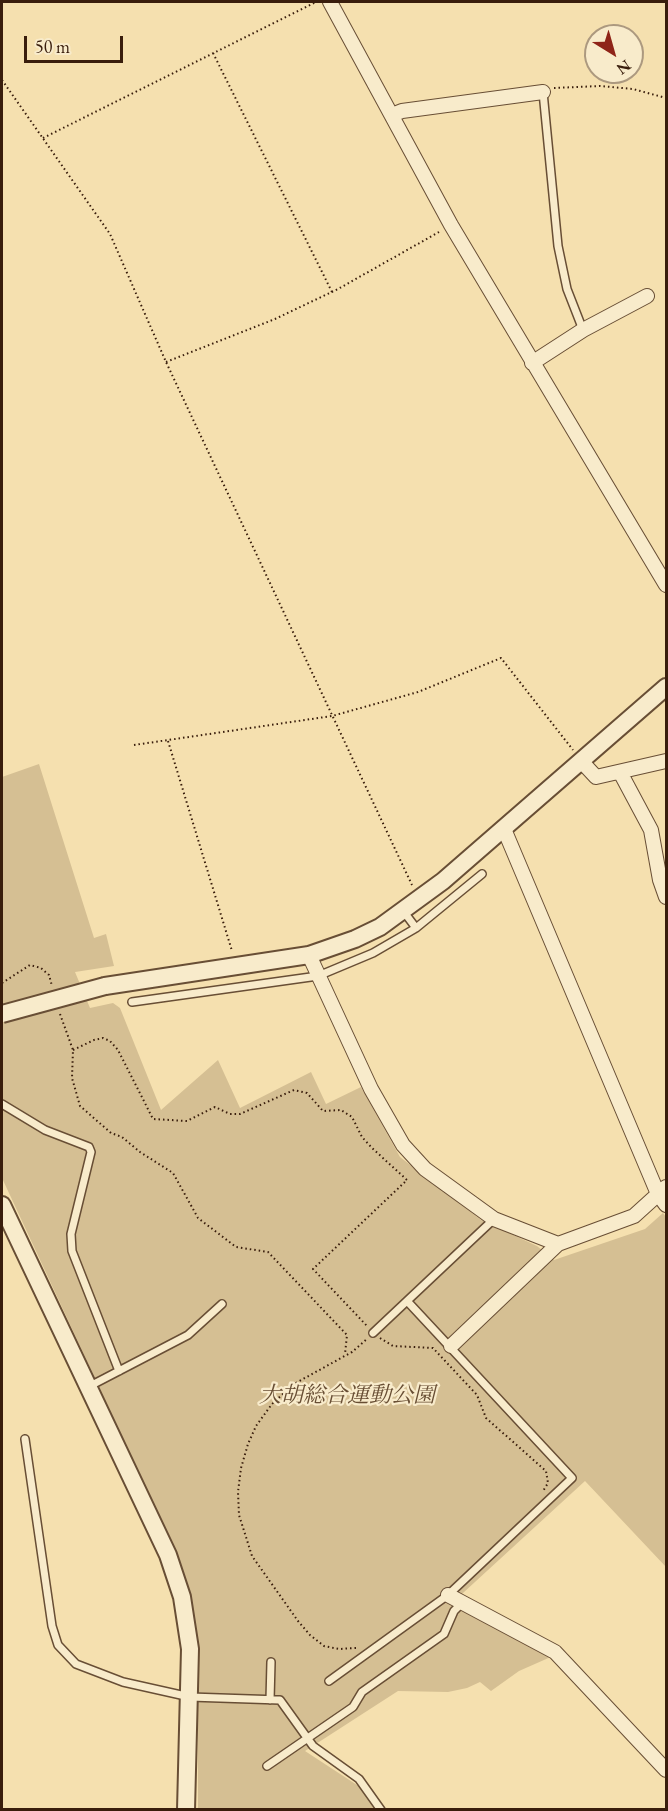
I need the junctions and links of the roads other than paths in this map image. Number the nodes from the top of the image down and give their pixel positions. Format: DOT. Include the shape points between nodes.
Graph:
graph roads {
  1 [pos="330,2"];
  2 [pos="543,92"];
  3 [pos="392,115"];
  4 [pos="647,296"];
  5 [pos="583,330"];
  6 [pos="532,363"];
  7 [pos="666,585"];
  8 [pos="666,687"];
  9 [pos="666,761"];
  10 [pos="582,762"];
  11 [pos="620,772"];
  12 [pos="504,829"];
  13 [pos="482,874"];
  14 [pos="443,881"];
  15 [pos="455,895"];
  16 [pos="666,897"];
  17 [pos="404,912"];
  18 [pos="416,928"];
  19 [pos="309,955"];
  20 [pos="190,974"];
  21 [pos="318,976"];
  22 [pos="193,992"];
  23 [pos="132,1002"];
  24 [pos="2,1014"];
  25 [pos="2,1104"];
  26 [pos="664,1195"];
  27 [pos="2,1205"];
  28 [pos="494,1219"];
  29 [pos="558,1244"];
  30 [pos="408,1302"];
  31 [pos="222,1304"];
  32 [pos="373,1333"];
  33 [pos="451,1346"];
  34 [pos="119,1371"];
  35 [pos="88,1387"];
  36 [pos="25,1439"];
  37 [pos="448,1595"];
  38 [pos="462,1603"];
  39 [pos="271,1662"];
  40 [pos="329,1681"];
  41 [pos="190,1697"];
  42 [pos="270,1700"];
  43 [pos="307,1738"];
  44 [pos="267,1766"];
  45 [pos="666,1770"];
  46 [pos="186,1809"];
  47 [pos="381,1809"];
  1 -- 3 [label="street"];
  2 -- 3 [label="street"];
  2 -- 5 [label="lane" via="558,246 570,298"];
  3 -- 6 [label="street"];
  4 -- 5 [label="street"];
  5 -- 6 [label="street"];
  6 -- 7 [label="street"];
  8 -- 10 [label="street"];
  9 -- 11 [label="street"];
  10 -- 11 [label="street" via="596,777"];
  10 -- 12 [label="street"];
  11 -- 16 [label="street" via="651,830"];
  12 -- 14 [label="street"];
  12 -- 26 [label="street"];
  13 -- 15 [label="lane"];
  14 -- 15 [label="lane"];
  14 -- 17 [label="street"];
  15 -- 18 [label="lane"];
  17 -- 18 [label="lane"];
  17 -- 19 [label="street" via="355,939"];
  18 -- 21 [label="lane" via="373,953"];
  19 -- 20 [label="street"];
  19 -- 21 [label="street"];
  20 -- 22 [label="lane"];
  20 -- 24 [label="street, bridge" via="105,986"];
  21 -- 22 [label="lane"];
  21 -- 28 [label="street" via="371,1089 403,1145 425,1169"];
  22 -- 23 [label="lane"];
  25 -- 34 [label="lane" via="45,1130 89,1147 71,1234 72,1251"];
  26 -- 29 [label="street" via="634,1216"];
  27 -- 35 [label="street"];
  28 -- 29 [label="street"];
  28 -- 30 [label="lane"];
  29 -- 33 [label="street"];
  30 -- 32 [label="lane"];
  30 -- 33 [label="lane"];
  31 -- 34 [label="lane" via="188,1335"];
  33 -- 37 [label="lane" via="572,1478"];
  34 -- 35 [label="lane"];
  35 -- 41 [label="street" via="168,1555 182,1597 190,1648"];
  36 -- 41 [label="lane" via="58,1645 76,1665 123,1682"];
  37 -- 38 [label="street"];
  37 -- 40 [label="lane"];
  38 -- 43 [label="lane" via="444,1634 362,1692 353,1707"];
  38 -- 45 [label="street" via="555,1652"];
  39 -- 42 [label="lane"];
  41 -- 42 [label="lane"];
  41 -- 46 [label="street"];
  42 -- 43 [label="lane" via="280,1700"];
  43 -- 44 [label="lane"];
  43 -- 47 [label="lane" via="359,1779"];
}
